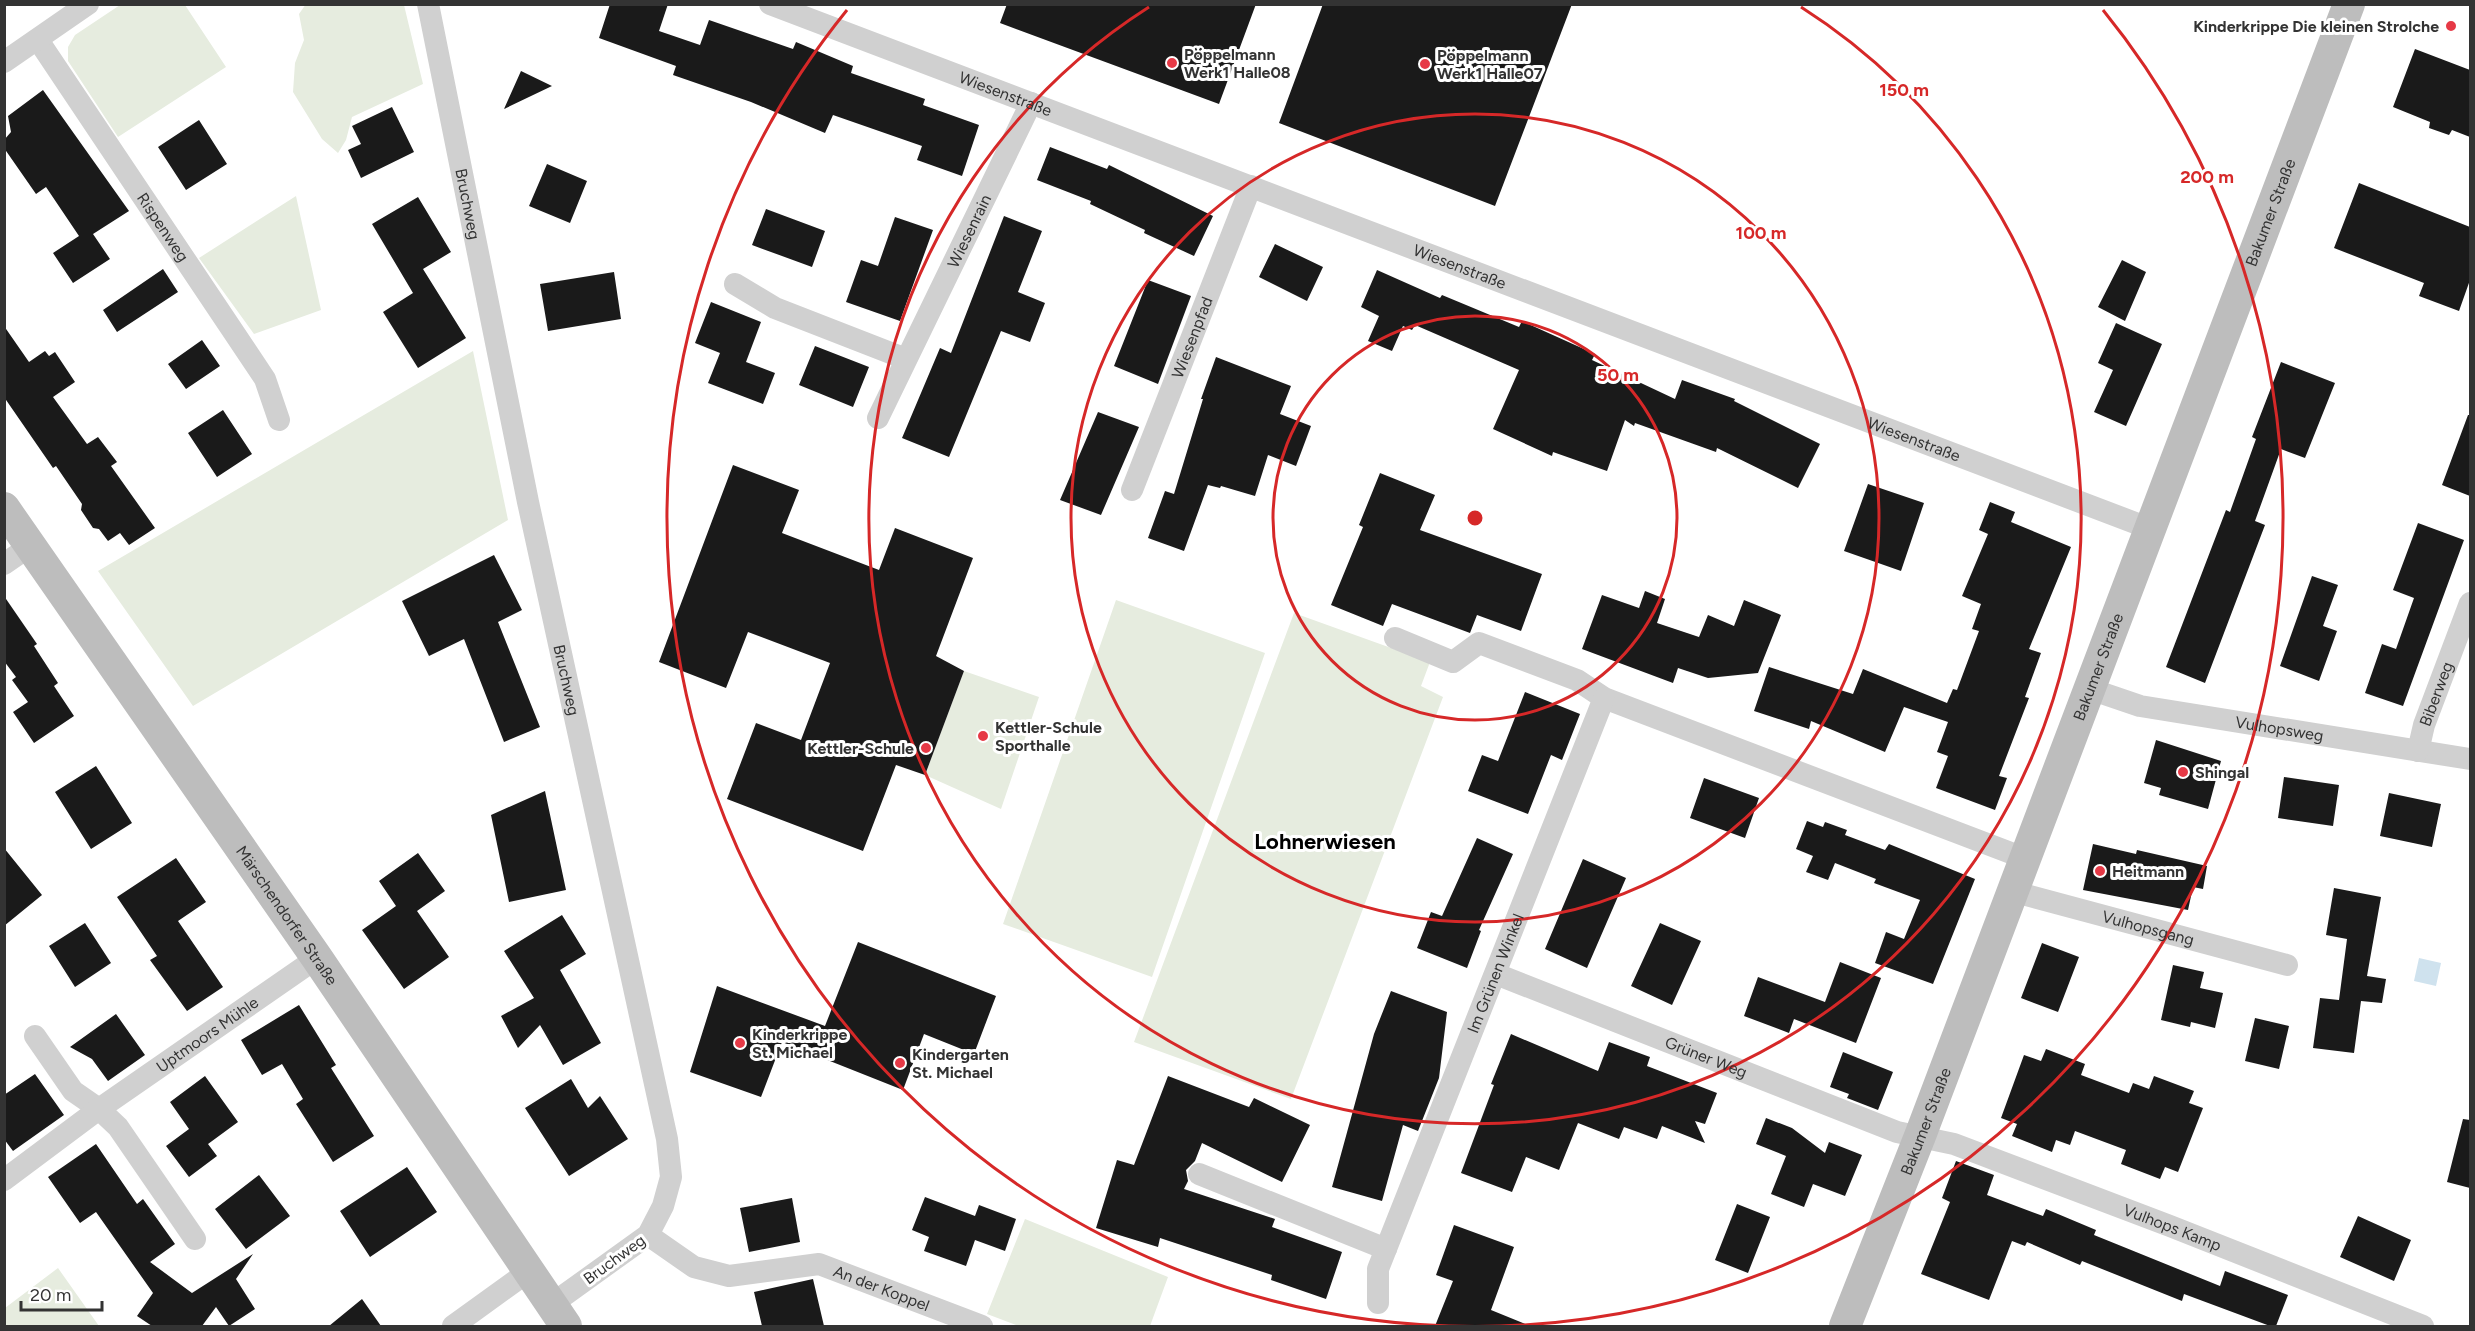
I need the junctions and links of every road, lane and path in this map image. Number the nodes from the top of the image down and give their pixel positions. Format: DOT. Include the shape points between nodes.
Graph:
graph roads {
  1 [pos="88,4"];
  2 [pos="428,4"];
  3 [pos="770,4"];
  4 [pos="2349,4"];
  5 [pos="38,40"];
  6 [pos="4,62"];
  7 [pos="1031,103"];
  8 [pos="1251,186"];
  9 [pos="735,284"];
  10 [pos="906,359"];
  11 [pos="878,418"];
  12 [pos="279,420"];
  13 [pos="1132,490"];
  14 [pos="4,508"];
  15 [pos="2151,529"];
  16 [pos="30,546"];
  17 [pos="4,564"];
  18 [pos="2470,603"];
  19 [pos="1395,638"];
  20 [pos="2090,689"];
  21 [pos="1604,698"];
  22 [pos="2418,751"];
  23 [pos="2470,759"];
  24 [pos="2024,858"];
  25 [pos="2011,891"];
  26 [pos="317,958"];
  27 [pos="2287,966"];
  28 [pos="1496,974"];
  29 [pos="35,1036"];
  30 [pos="99,1109"];
  31 [pos="1920,1136"];
  32 [pos="1199,1174"];
  33 [pos="4,1180"];
  34 [pos="648,1235"];
  35 [pos="195,1239"];
  36 [pos="1386,1249"];
  37 [pos="529,1272"];
  38 [pos="1378,1303"];
  39 [pos="559,1315"];
  40 [pos="453,1326"];
  41 [pos="982,1326"];
  42 [pos="1845,1326"];
  43 [pos="2423,1326"];
  1 -- 5 [label="street"];
  2 -- 34 [label="street, Bruchweg" via="530,512 667,1139 671,1177 663,1206"];
  3 -- 7 [label="street, Wiesenstraße"];
  4 -- 15 [label="main road, Bakumer Straße"];
  5 -- 6 [label="street"];
  5 -- 12 [label="street, Rispenweg" via="265,379"];
  7 -- 8 [label="street, Wiesenstraße"];
  7 -- 10 [label="street, Wiesenrain"];
  8 -- 13 [label="street, Wiesenpfad"];
  8 -- 15 [label="street, Wiesenstraße"];
  9 -- 10 [label="street" via="775,308"];
  10 -- 11 [label="street, Wiesenrain"];
  14 -- 16 [label="main road, Märschendorfer Straße"];
  15 -- 20 [label="main road, Bakumer Straße"];
  16 -- 17 [label="street"];
  16 -- 26 [label="main road, Märschendorfer Straße"];
  18 -- 22 [label="street, Biberweg"];
  19 -- 21 [label="street" via="1453,662 1479,643 1577,680"];
  20 -- 22 [label="street, Vulhopsweg" via="2140,706"];
  20 -- 24 [label="main road, Bakumer Straße"];
  21 -- 24 [label="street"];
  21 -- 28 [label="street, Im Grünen Winkel"];
  22 -- 23 [label="street, Vulhopsweg"];
  24 -- 25 [label="main road, Bakumer Straße"];
  25 -- 27 [label="street, Vulhopsgang"];
  25 -- 31 [label="main road, Bakumer Straße"];
  26 -- 30 [label="street, Uptmoors Mühle"];
  26 -- 37 [label="main road, Märschendorfer Straße"];
  28 -- 31 [label="street, Grüner Weg" via="1897,1132"];
  28 -- 36 [label="street, Im Grünen Winkel"];
  29 -- 30 [label="street" via="73,1091"];
  30 -- 33 [label="street, Uptmoors Mühle"];
  30 -- 35 [label="street" via="118,1127"];
  31 -- 42 [label="main road, Bakumer Straße"];
  31 -- 43 [label="street, Vulhops Kamp" via="1964,1148"];
  32 -- 36 [label="street"];
  34 -- 39 [label="street, Bruchweg"];
  34 -- 41 [label="street, An der Koppel" via="694,1267 729,1276 819,1264"];
  36 -- 38 [label="street, Im Grünen Winkel" via="1378,1269"];
  37 -- 39 [label="main road, Märschendorfer Straße"];
  37 -- 40 [label="street"];
}
